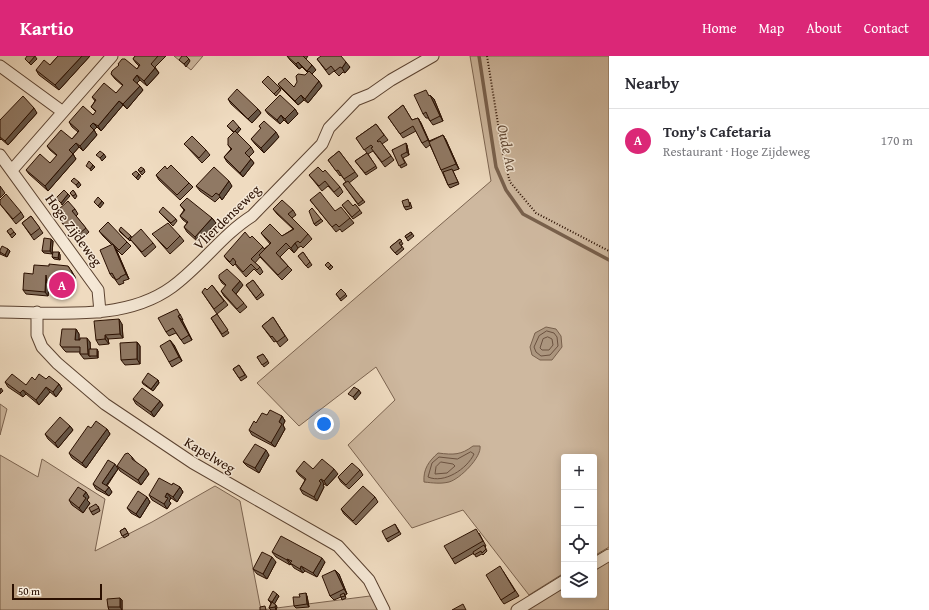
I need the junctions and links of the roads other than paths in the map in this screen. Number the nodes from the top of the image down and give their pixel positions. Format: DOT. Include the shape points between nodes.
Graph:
graph roads {
  1 [pos="112,56"];
  2 [pos="434,56"];
  3 [pos="0,66"];
  4 [pos="63,112"];
  5 [pos="0,155"];
  6 [pos="12,170"];
  7 [pos="0,312"];
  8 [pos="37,312"];
  9 [pos="100,312"];
  10 [pos="609,555"];
  11 [pos="597,562"];
  12 [pos="561,583"];
  13 [pos="384,610"];
  14 [pos="517,610"];
  1 -- 4 [label="street"];
  2 -- 9 [label="street, Vlierdenseweg" via="371,94 356,100 329,128 322,144 252,216 238,225 201,263 171,288 144,302"];
  3 -- 4 [label="street"];
  4 -- 6 [label="street"];
  5 -- 6 [label="street, Hoge Zijdeweg"];
  6 -- 9 [label="street, Hoge Zijdeweg" via="98,290"];
  7 -- 8 [label="street, Vlierdenseweg"];
  8 -- 9 [label="street, Vlierdenseweg"];
  8 -- 13 [label="street, Kapelweg" via="37,335 42,347 57,363 106,404 193,463 338,546 369,580"];
  10 -- 11 [label="street"];
  12 -- 14 [label="street"];
}
